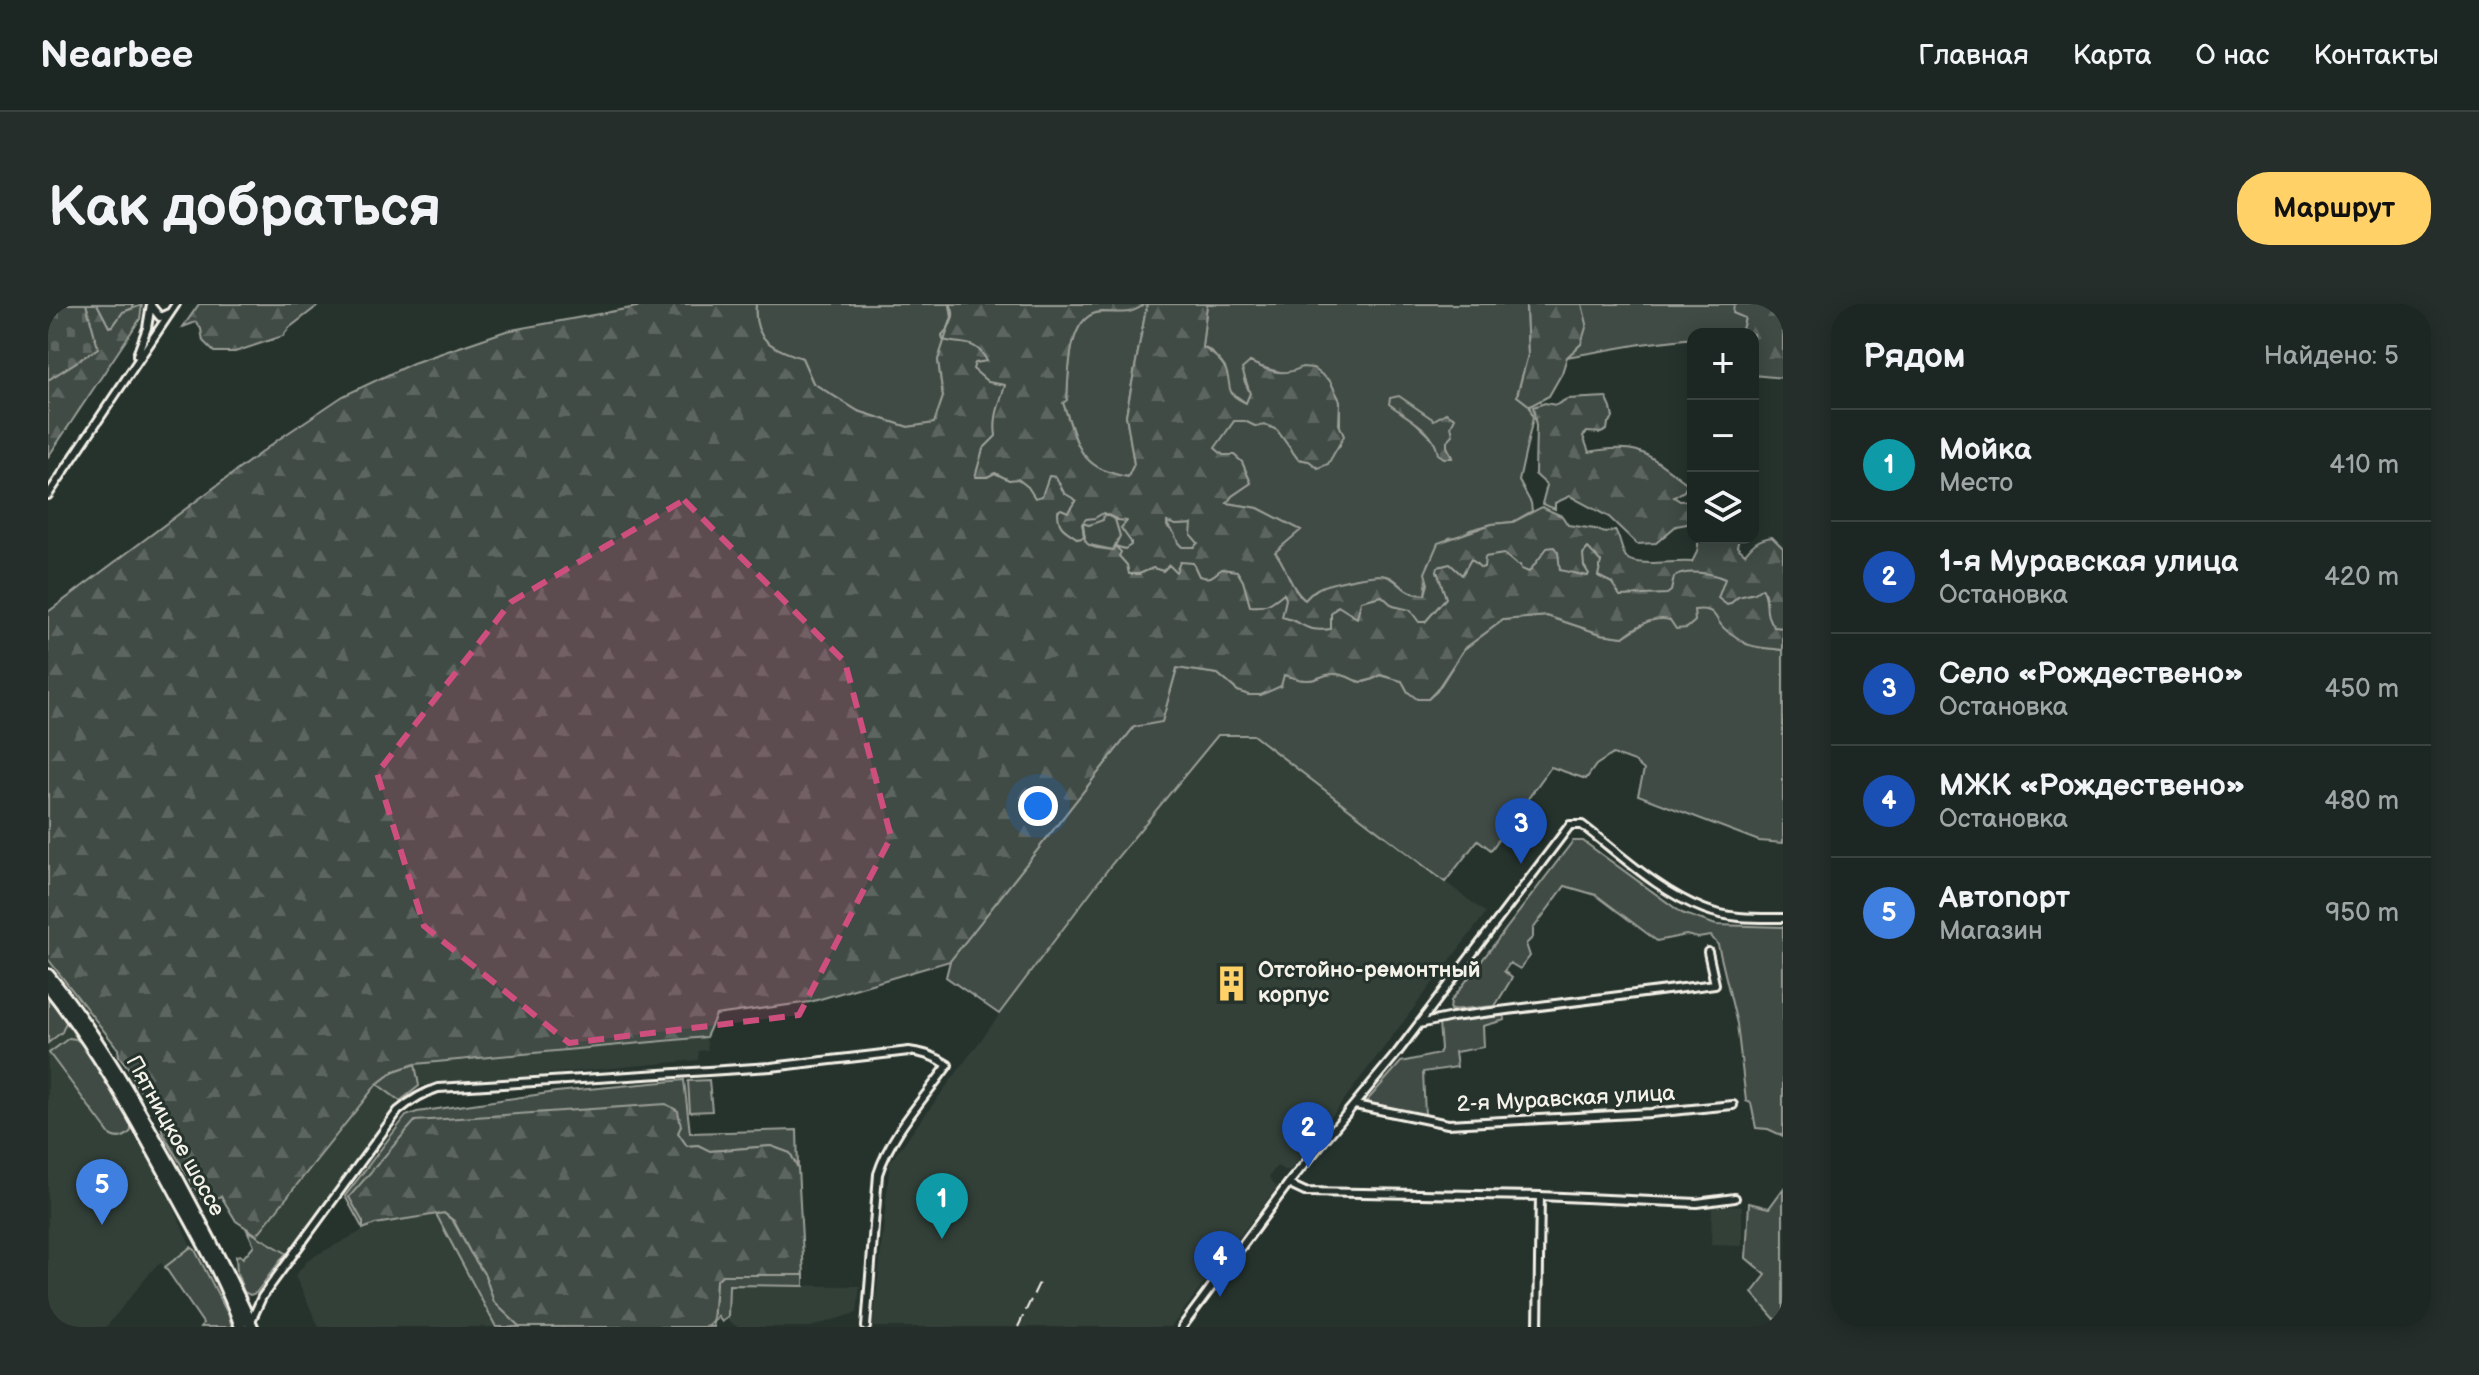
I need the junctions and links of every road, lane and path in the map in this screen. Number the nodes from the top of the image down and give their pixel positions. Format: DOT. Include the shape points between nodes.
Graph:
graph roads {
  1 [pos="176,304"];
  2 [pos="151,305"];
  3 [pos="169,313"];
  4 [pos="132,366"];
  5 [pos="48,495"];
  6 [pos="1783,918"];
  7 [pos="1708,952"];
  8 [pos="48,975"];
  9 [pos="48,986"];
  10 [pos="1417,1025"];
  11 [pos="1355,1105"];
  12 [pos="1733,1105"];
  13 [pos="1288,1184"];
  14 [pos="1540,1196"];
  15 [pos="1735,1198"];
  16 [pos="248,1326"];
  17 [pos="866,1327"];
  18 [pos="1182,1327"];
  19 [pos="1538,1327"];
  1 -- 3 [label="street"];
  2 -- 3 [label="street" via="160,317"];
  2 -- 4 [label="street"];
  3 -- 4 [label="street"];
  4 -- 5 [label="street"];
  6 -- 10 [label="street" via="1705,910 1574,823"];
  7 -- 10 [label="street" via="1715,984"];
  8 -- 16 [label="main road, Пятницкое шоссе" via="111,1060 235,1289"];
  9 -- 16 [label="main road, Пятницкое шоссе" via="124,1098"];
  10 -- 11 [label="street"];
  11 -- 12 [label="street, 2-я Муравская улица" via="1448,1124"];
  11 -- 13 [label="street"];
  13 -- 14 [label="street" via="1305,1192"];
  13 -- 18 [label="street"];
  14 -- 15 [label="street" via="1697,1203"];
  14 -- 19 [label="street"];
  16 -- 17 [label="street" via="262,1297 398,1111 423,1092 924,1053 948,1065 897,1135 878,1174"];
}
